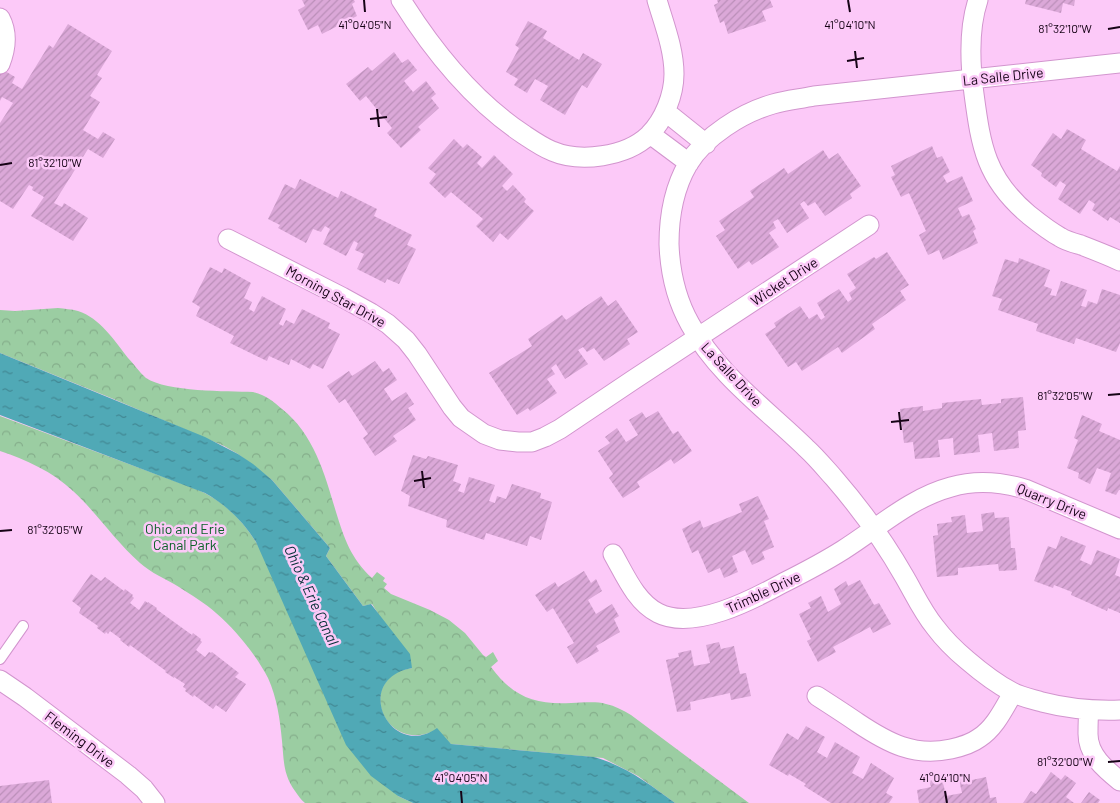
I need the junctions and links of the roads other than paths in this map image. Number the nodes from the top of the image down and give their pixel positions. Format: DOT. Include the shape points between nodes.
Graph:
graph roads {
  1 [pos="401,0"];
  2 [pos="657,0"];
  3 [pos="978,0"];
  4 [pos="0,18"];
  5 [pos="1120,63"];
  6 [pos="0,64"];
  7 [pos="972,79"];
  8 [pos="666,112"];
  9 [pos="650,134"];
  10 [pos="706,144"];
  11 [pos="689,163"];
  12 [pos="869,225"];
  13 [pos="228,239"];
  14 [pos="1120,260"];
  15 [pos="698,337"];
  16 [pos="874,529"];
  17 [pos="1120,529"];
  18 [pos="613,554"];
  19 [pos="23,626"];
  20 [pos="0,659"];
  21 [pos="0,680"];
  22 [pos="1014,693"];
  23 [pos="817,696"];
  24 [pos="1120,710"];
  25 [pos="1089,711"];
  26 [pos="1120,781"];
  27 [pos="155,803"];
  1 -- 9 [label="street" via="458,77 494,113 538,144 569,156 600,157 632,146"];
  2 -- 8 [label="street" via="672,54 674,74"];
  3 -- 7 [label="street" via="972,26"];
  4 -- 6 [label="street" via="6,40"];
  5 -- 7 [label="street, La Salle Drive"];
  7 -- 10 [label="street, La Salle Drive" via="785,101 745,116"];
  7 -- 14 [label="street" via="984,152 1000,186 1026,213 1060,238"];
  8 -- 9 [label="street"];
  8 -- 10 [label="street"];
  9 -- 11 [label="street"];
  10 -- 11 [label="street, La Salle Drive"];
  11 -- 15 [label="street, La Salle Drive" via="670,216 670,251 675,287"];
  12 -- 15 [label="street, Wicket Drive"];
  13 -- 15 [label="street, Morning Star Drive" via="388,324 417,354 461,418 484,434 500,440 532,442 545,437"];
  15 -- 16 [label="street, La Salle Drive" via="732,378 832,476"];
  16 -- 17 [label="street, Quarry Drive" via="936,492 982,483 1026,489"];
  16 -- 18 [label="street, Trimble Drive" via="842,551 766,592 736,606 697,617 669,618 648,607 631,586"];
  16 -- 22 [label="street, La Salle Drive" via="921,607 951,646 993,681"];
  19 -- 20 [label="lane"];
  21 -- 27 [label="street, Fleming Drive" via="128,775"];
  22 -- 23 [label="street" via="979,739 945,750 928,751 904,748 884,739"];
  22 -- 25 [label="street, La Salle Drive"];
  24 -- 25 [label="street, La Salle Drive"];
  25 -- 26 [label="street" via="1088,736 1092,752"];
}
